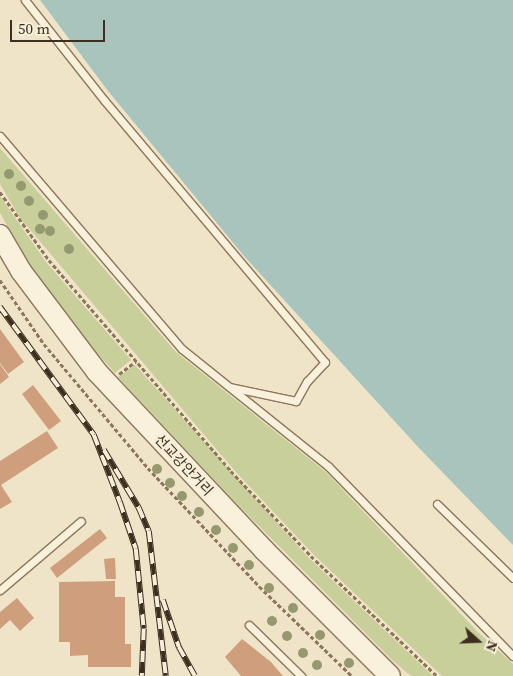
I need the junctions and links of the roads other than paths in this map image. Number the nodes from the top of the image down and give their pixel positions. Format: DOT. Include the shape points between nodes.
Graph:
graph roads {
  1 [pos="25,0"];
  2 [pos="0,136"];
  3 [pos="0,235"];
  4 [pos="227,386"];
  5 [pos="437,504"];
  6 [pos="81,520"];
  7 [pos="513,578"];
  8 [pos="0,590"];
  9 [pos="249,625"];
  10 [pos="513,656"];
  11 [pos="301,676"];
  12 [pos="390,676"];
  1 -- 4 [label="lane" via="110,108 325,362 307,381 296,401"];
  2 -- 4 [label="lane" via="182,349"];
  3 -- 12 [label="main road, 선교강안거리" via="26,278 97,372 264,550"];
  4 -- 10 [label="lane" via="328,466"];
  5 -- 7 [label="lane"];
  6 -- 8 [label="lane"];
  9 -- 11 [label="lane"];
}
